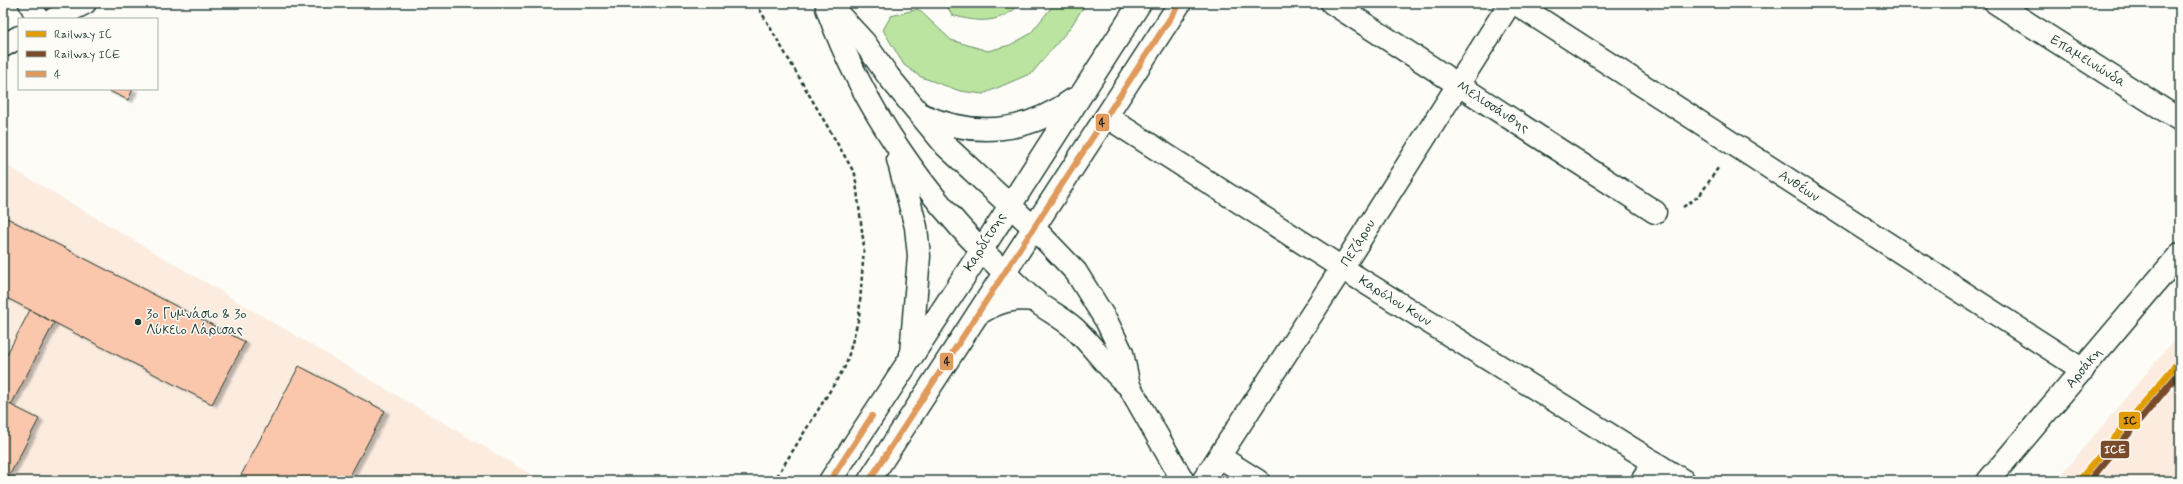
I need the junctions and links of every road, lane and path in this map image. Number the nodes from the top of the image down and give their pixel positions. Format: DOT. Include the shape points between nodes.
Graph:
graph roads {
  1 [pos="30,3"];
  2 [pos="85,3"];
  3 [pos="756,3"];
  4 [pos="827,3"];
  5 [pos="1140,3"];
  6 [pos="1180,3"];
  7 [pos="1332,3"];
  8 [pos="1510,3"];
  9 [pos="1515,3"];
  10 [pos="1996,3"];
  11 [pos="38,18"];
  12 [pos="56,18"];
  13 [pos="18,38"];
  14 [pos="3,46"];
  15 [pos="1458,85"];
  16 [pos="1080,94"];
  17 [pos="918,114"];
  18 [pos="1108,117"];
  19 [pos="2180,120"];
  20 [pos="892,139"];
  21 [pos="1733,144"];
  22 [pos="1009,206"];
  23 [pos="1655,212"];
  24 [pos="1034,228"];
  25 [pos="981,250"];
  26 [pos="2180,254"];
  27 [pos="1342,268"];
  28 [pos="1005,273"];
  29 [pos="1034,300"];
  30 [pos="977,314"];
  31 [pos="910,357"];
  32 [pos="2083,370"];
  33 [pos="1129,386"];
  34 [pos="1220,457"];
  35 [pos="1654,462"];
  36 [pos="774,481"];
  37 [pos="830,481"];
  38 [pos="869,481"];
  39 [pos="1183,481"];
  40 [pos="1203,481"];
  41 [pos="1258,481"];
  42 [pos="1642,481"];
  43 [pos="1684,481"];
  44 [pos="1988,481"];
  1 -- 11 [label="street"];
  2 -- 12 [label="street"];
  3 -- 36 [label="path" via="855,174 864,246 859,317 846,365"];
  4 -- 17 [label="street" via="864,42"];
  4 -- 20 [label="street" via="844,53"];
  5 -- 16 [label="street, Καρδίτσης"];
  6 -- 18 [label="street"];
  7 -- 15 [label="street, Μελισσάνθης"];
  8 -- 15 [label="street, Πεζάρου"];
  9 -- 21 [label="street, Ανθέων"];
  10 -- 19 [label="street, Επαμεινώνδα"];
  13 -- 14 [label="street"];
  15 -- 23 [label="street, Μελισσάνθης"];
  15 -- 27 [label="street, Πεζάρου"];
  16 -- 17 [label="street" via="1040,118 1001,128 976,129 952,126"];
  16 -- 22 [label="street, Καρδίτσης"];
  17 -- 22 [label="street" via="956,156"];
  18 -- 24 [label="street"];
  18 -- 27 [label="street, Καρόλου Κουν"];
  20 -- 25 [label="street" via="929,192"];
  20 -- 31 [label="street" via="916,227 919,256"];
  21 -- 23 [label="path" via="1700,195 1674,213"];
  21 -- 32 [label="street, Ανθέων"];
  22 -- 24 [label="street"];
  22 -- 25 [label="street, Καρδίτσης"];
  24 -- 28 [label="street"];
  24 -- 33 [label="street" via="1076,272 1093,298 1122,353"];
  25 -- 28 [label="street"];
  25 -- 31 [label="street, Καρδίτσης"];
  26 -- 32 [label="street, Αρσάκη"];
  27 -- 34 [label="street, Πεζάρου"];
  27 -- 35 [label="street, Καρόλου Κουν"];
  28 -- 29 [label="street"];
  28 -- 30 [label="street"];
  29 -- 30 [label="street" via="1008,300 994,304"];
  29 -- 33 [label="street" via="1075,330 1110,370"];
  30 -- 38 [label="street"];
  31 -- 37 [label="street, Καρδίτσης"];
  32 -- 44 [label="street, Αρσάκη"];
  33 -- 39 [label="street"];
  34 -- 40 [label="street, Πεζάρου"];
  34 -- 41 [label="street"];
  35 -- 42 [label="street"];
  35 -- 43 [label="street, Καρόλου Κουν"];
}
